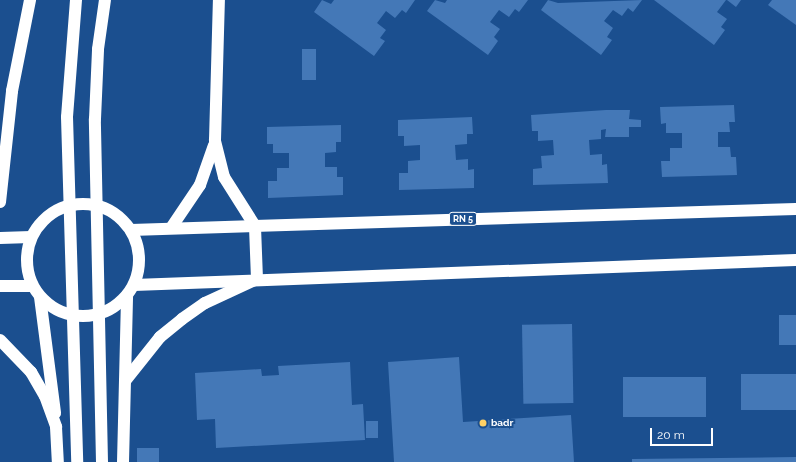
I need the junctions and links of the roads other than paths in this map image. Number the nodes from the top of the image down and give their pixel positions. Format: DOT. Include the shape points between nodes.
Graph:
graph roads {
  1 [pos="30,0"];
  2 [pos="76,0"];
  3 [pos="105,0"];
  4 [pos="218,0"];
  5 [pos="215,140"];
  6 [pos="0,202"];
  7 [pos="796,209"];
  8 [pos="255,226"];
  9 [pos="171,228"];
  10 [pos="131,230"];
  11 [pos="31,237"];
  12 [pos="0,238"];
  13 [pos="796,260"];
  14 [pos="257,279"];
  15 [pos="134,284"];
  16 [pos="0,286"];
  17 [pos="32,286"];
  18 [pos="127,295"];
  19 [pos="40,297"];
  20 [pos="0,340"];
  21 [pos="125,381"];
  22 [pos="56,427"];
  23 [pos="58,462"];
  24 [pos="77,462"];
  25 [pos="102,462"];
  26 [pos="123,462"];
  1 -- 6 [label="highway" via="12,91"];
  2 -- 24 [label="highway" via="67,117"];
  3 -- 25 [label="highway" via="94,119"];
  4 -- 5 [label="highway"];
  5 -- 8 [label="highway" via="224,177"];
  5 -- 9 [label="highway" via="200,185"];
  7 -- 8 [label="highway, RN 5"];
  8 -- 9 [label="highway, RN 5"];
  8 -- 14 [label="highway"];
  9 -- 10 [label="highway, RN 5"];
  10 -- 11 [label="highway" via="105,208 70,205 41,223"];
  10 -- 15 [label="highway" via="138,248 139,267"];
  11 -- 12 [label="highway"];
  11 -- 17 [label="highway" via="26,254"];
  13 -- 14 [label="highway"];
  14 -- 15 [label="highway"];
  14 -- 21 [label="highway" via="205,303 182,319 160,337"];
  15 -- 18 [label="highway"];
  16 -- 17 [label="highway"];
  17 -- 19 [label="highway"];
  18 -- 19 [label="highway" via="112,309 94,316 74,316 55,310"];
  18 -- 21 [label="highway"];
  19 -- 22 [label="highway" via="50,357"];
  20 -- 22 [label="highway" via="31,372 45,396"];
  21 -- 26 [label="highway"];
  22 -- 23 [label="highway"];
}
